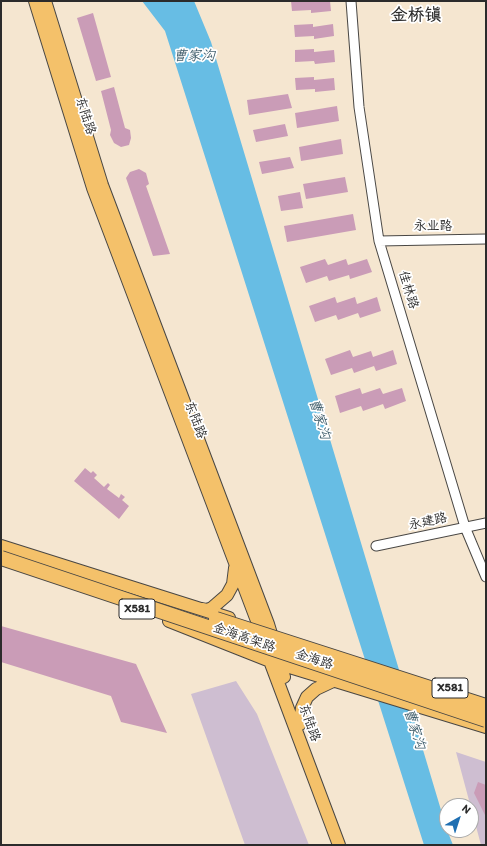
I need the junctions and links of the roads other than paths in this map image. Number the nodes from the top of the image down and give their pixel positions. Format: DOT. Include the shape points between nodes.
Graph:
graph roads {
  1 [pos="36,1"];
  2 [pos="45,1"];
  3 [pos="351,1"];
  4 [pos="486,239"];
  5 [pos="379,241"];
  6 [pos="486,524"];
  7 [pos="465,527"];
  8 [pos="1,546"];
  9 [pos="376,546"];
  10 [pos="1,550"];
  11 [pos="1,558"];
  12 [pos="1,565"];
  13 [pos="236,565"];
  14 [pos="486,577"];
  15 [pos="189,612"];
  16 [pos="259,628"];
  17 [pos="275,662"];
  18 [pos="333,681"];
  19 [pos="486,700"];
  20 [pos="486,706"];
  21 [pos="486,720"];
  22 [pos="300,724"];
  23 [pos="486,724"];
  24 [pos="486,727"];
  25 [pos="339,845"];
  26 [pos="346,845"];
  1 -- 13 [label="main road, 东陆路" via="96,195"];
  2 -- 16 [label="main road, 东陆路" via="102,185"];
  3 -- 5 [label="street, 佳林路" via="359,107"];
  4 -- 5 [label="street, 永业路"];
  5 -- 7 [label="street, 佳林路"];
  6 -- 7 [label="street, 永建路"];
  7 -- 9 [label="street, 永建路"];
  7 -- 14 [label="street, 佳林路"];
  8 -- 15 [label="main road, 金海路 / X581"];
  10 -- 20 [label="highway, 金海高架路, bridge"];
  11 -- 15 [label="highway, 金海高架路, bridge"];
  12 -- 17 [label="main road, 金海路 / X581" via="103,597"];
  13 -- 15 [label="main road" via="233,584 223,599 207,610"];
  13 -- 16 [label="main road, 东陆路"];
  15 -- 16 [label="main road, 金海路 / X581"];
  15 -- 21 [label="highway, 金海高架路, bridge"];
  15 -- 23 [label="highway, bridge" via="403,698"];
  16 -- 17 [label="main road, 东陆路"];
  16 -- 19 [label="main road, 金海路 / X581"];
  17 -- 18 [label="main road, 金海路 / X581"];
  17 -- 22 [label="main road, 东陆路"];
  17 -- 25 [label="main road, 东陆路"];
  18 -- 22 [label="main road" via="316,689 307,697 302,708"];
  18 -- 24 [label="main road, 金海路 / X581"];
  22 -- 26 [label="main road, 东陆路"];
}
